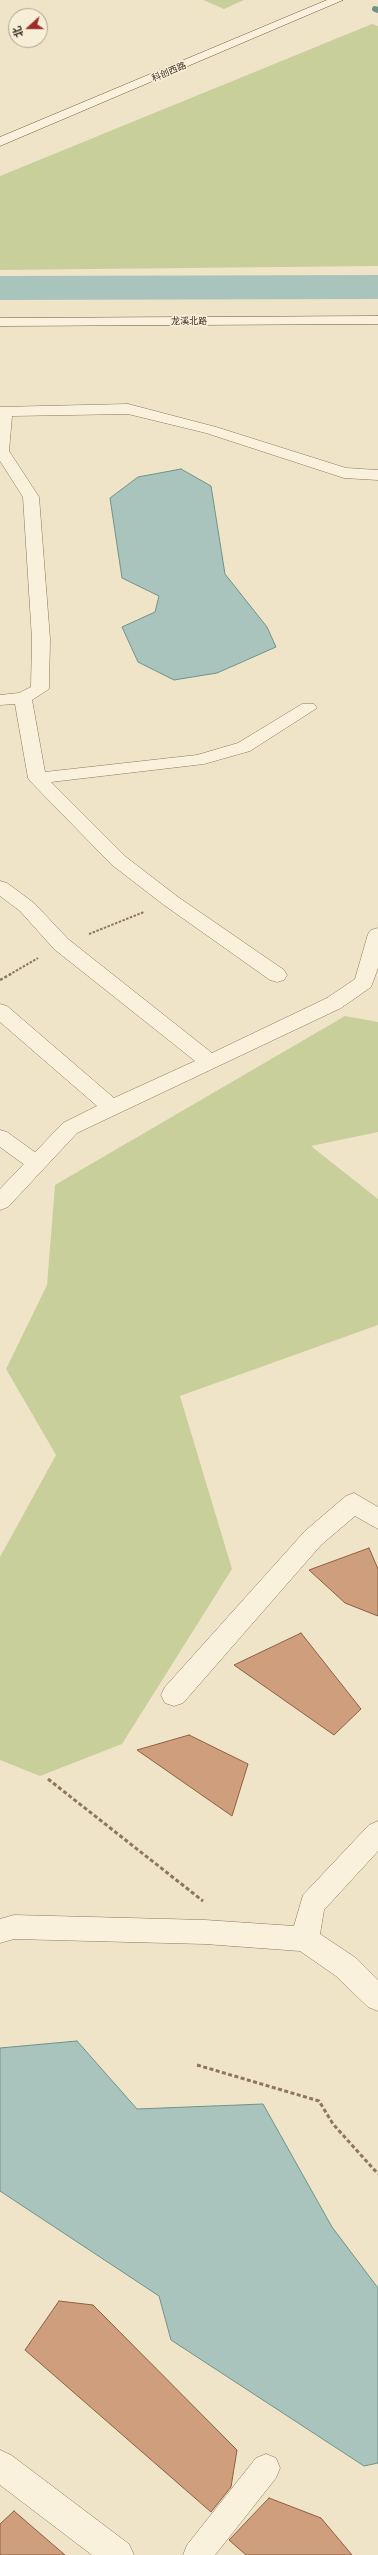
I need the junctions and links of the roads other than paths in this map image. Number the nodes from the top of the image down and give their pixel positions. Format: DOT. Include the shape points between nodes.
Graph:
graph roads {
  1 [pos="316,0"];
  2 [pos="337,0"];
  3 [pos="0,131"];
  4 [pos="0,142"];
  5 [pos="378,320"];
  6 [pos="0,322"];
  7 [pos="3,412"];
  8 [pos="378,475"];
  9 [pos="23,698"];
  10 [pos="0,700"];
  11 [pos="308,708"];
  12 [pos="37,778"];
  13 [pos="0,887"];
  14 [pos="378,934"];
  15 [pos="277,975"];
  16 [pos="371,984"];
  17 [pos="0,1011"];
  18 [pos="210,1062"];
  19 [pos="112,1108"];
  20 [pos="0,1137"];
  21 [pos="36,1163"];
  22 [pos="0,1202"];
  23 [pos="378,1519"];
  24 [pos="174,1694"];
  25 [pos="378,1833"];
  26 [pos="0,1931"];
  27 [pos="305,1940"];
  28 [pos="378,1998"];
  29 [pos="0,2466"];
  30 [pos="266,2468"];
  31 [pos="118,2555"];
  32 [pos="197,2555"];
  1 -- 3 [label="street, 科创西路"];
  2 -- 4 [label="street, 科创西路"];
  5 -- 6 [label="street, 龙溪北路"];
  7 -- 8 [label="street" via="128,409 211,430 344,473"];
  7 -- 9 [label="street" via="2,451 31,496 40,631 40,689"];
  9 -- 10 [label="street"];
  9 -- 12 [label="street"];
  11 -- 12 [label="street" via="244,747 198,760"];
  12 -- 15 [label="street" via="119,861 170,902"];
  13 -- 18 [label="street" via="27,907 62,944"];
  14 -- 16 [label="street"];
  16 -- 18 [label="street"];
  17 -- 19 [label="street"];
  18 -- 19 [label="street"];
  19 -- 21 [label="street" via="70,1128"];
  20 -- 21 [label="lane"];
  21 -- 22 [label="street"];
  23 -- 24 [label="street" via="354,1503 313,1538"];
  25 -- 27 [label="street" via="312,1904"];
  26 -- 27 [label="street" via="14,1927"];
  27 -- 28 [label="street" via="346,1967"];
  29 -- 31 [label="street"];
  30 -- 32 [label="lane"];
}
